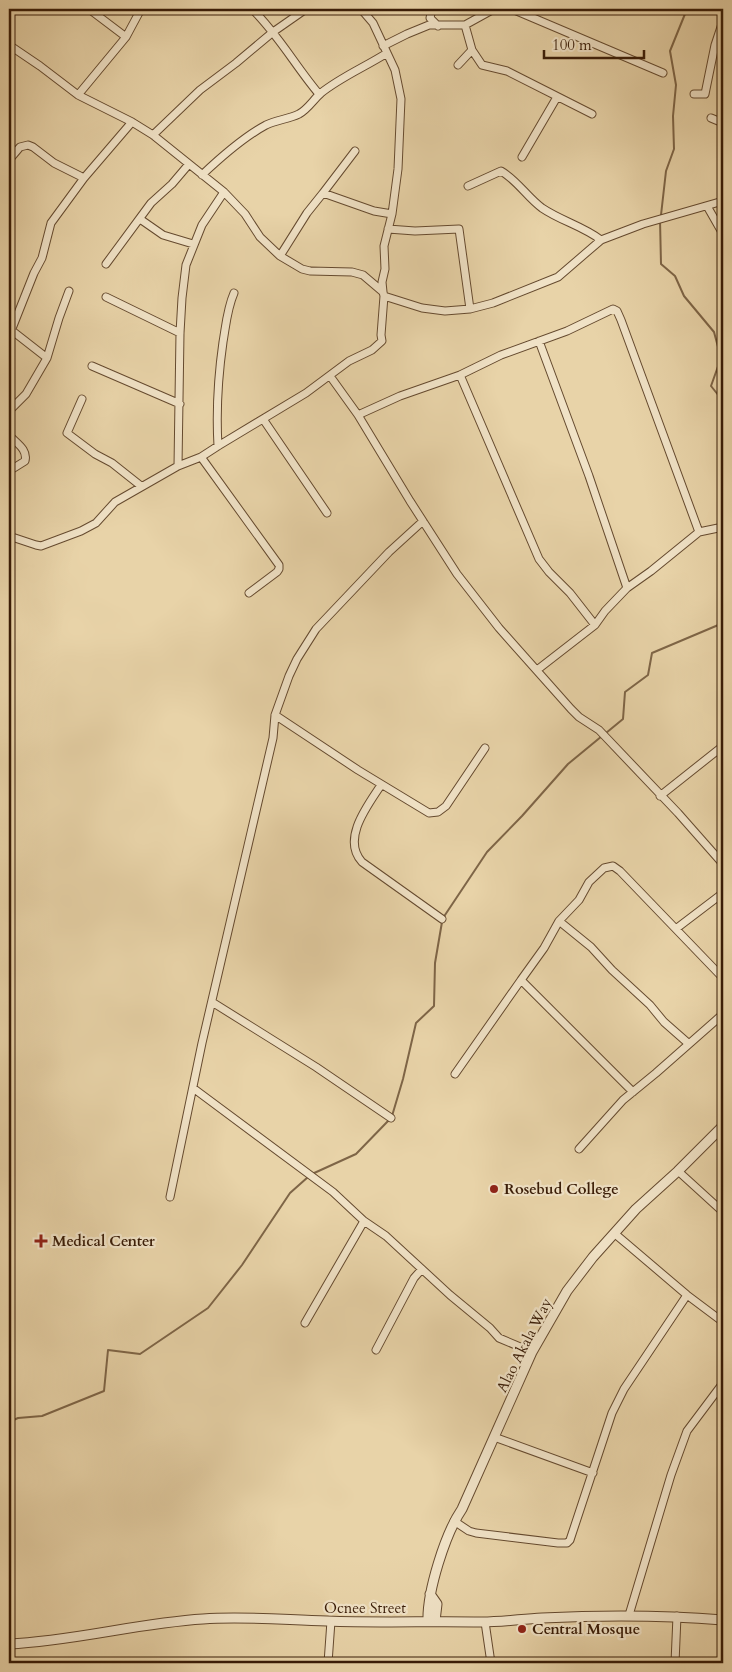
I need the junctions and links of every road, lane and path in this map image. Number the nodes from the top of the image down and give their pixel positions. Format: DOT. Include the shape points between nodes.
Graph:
graph roads {
  1 [pos="89,9"];
  2 [pos="141,9"];
  3 [pos="252,9"];
  4 [pos="306,9"];
  5 [pos="361,9"];
  6 [pos="432,9"];
  7 [pos="494,9"];
  8 [pos="512,9"];
  9 [pos="430,21"];
  10 [pos="723,21"];
  11 [pos="465,26"];
  12 [pos="273,32"];
  13 [pos="126,37"];
  14 [pos="9,45"];
  15 [pos="383,46"];
  16 [pos="719,46"];
  17 [pos="472,50"];
  18 [pos="387,54"];
  19 [pos="458,65"];
  20 [pos="663,73"];
  21 [pos="319,94"];
  22 [pos="694,94"];
  23 [pos="78,95"];
  24 [pos="557,97"];
  25 [pos="592,114"];
  26 [pos="710,118"];
  27 [pos="132,122"];
  28 [pos="723,123"];
  29 [pos="154,135"];
  30 [pos="355,151"];
  31 [pos="522,157"];
  32 [pos="9,160"];
  33 [pos="189,164"];
  34 [pos="202,175"];
  35 [pos="84,178"];
  36 [pos="468,186"];
  37 [pos="224,192"];
  38 [pos="323,193"];
  39 [pos="723,201"];
  40 [pos="707,206"];
  41 [pos="392,214"];
  42 [pos="140,219"];
  43 [pos="388,229"];
  44 [pos="723,234"];
  45 [pos="601,240"];
  46 [pos="193,244"];
  47 [pos="280,256"];
  48 [pos="106,264"];
  49 [pos="69,291"];
  50 [pos="234,293"];
  51 [pos="384,294"];
  52 [pos="106,297"];
  53 [pos="470,309"];
  54 [pos="10,330"];
  55 [pos="180,333"];
  56 [pos="539,342"];
  57 [pos="47,358"];
  58 [pos="92,366"];
  59 [pos="460,375"];
  60 [pos="330,376"];
  61 [pos="82,399"];
  62 [pos="180,404"];
  63 [pos="9,410"];
  64 [pos="358,415"];
  65 [pos="263,419"];
  66 [pos="9,435"];
  67 [pos="218,446"];
  68 [pos="201,457"];
  69 [pos="178,466"];
  70 [pos="9,471"];
  71 [pos="141,486"];
  72 [pos="327,513"];
  73 [pos="423,521"];
  74 [pos="723,527"];
  75 [pos="699,532"];
  76 [pos="9,536"];
  77 [pos="627,588"];
  78 [pos="248,593"];
  79 [pos="595,625"];
  80 [pos="537,670"];
  81 [pos="275,715"];
  82 [pos="723,746"];
  83 [pos="485,748"];
  84 [pos="381,785"];
  85 [pos="660,796"];
  86 [pos="723,864"];
  87 [pos="723,893"];
  88 [pos="442,919"];
  89 [pos="559,921"];
  90 [pos="677,928"];
  91 [pos="723,978"];
  92 [pos="521,980"];
  93 [pos="212,1002"];
  94 [pos="723,1014"];
  95 [pos="689,1044"];
  96 [pos="455,1074"];
  97 [pos="193,1088"];
  98 [pos="633,1092"];
  99 [pos="391,1118"];
  100 [pos="723,1126"];
  101 [pos="579,1149"];
  102 [pos="678,1171"];
  103 [pos="170,1197"];
  104 [pos="721,1207"];
  105 [pos="364,1221"];
  106 [pos="614,1233"];
  107 [pos="422,1269"];
  108 [pos="687,1295"];
  109 [pos="723,1322"];
  110 [pos="305,1323"];
  111 [pos="376,1350"];
  112 [pos="532,1352"];
  113 [pos="723,1383"];
  114 [pos="494,1436"];
  115 [pos="593,1473"];
  116 [pos="454,1521"];
  117 [pos="433,1609"];
  118 [pos="629,1615"];
  119 [pos="678,1616"];
  120 [pos="723,1620"];
  121 [pos="432,1621"];
  122 [pos="448,1621"];
  123 [pos="331,1622"];
  124 [pos="414,1622"];
  125 [pos="486,1622"];
  126 [pos="9,1644"];
  127 [pos="328,1663"];
  128 [pos="491,1663"];
  129 [pos="675,1663"];
  1 -- 13 [label="street"];
  2 -- 13 [label="street"];
  3 -- 12 [label="street"];
  4 -- 12 [label="street"];
  5 -- 15 [label="street" via="373,23"];
  6 -- 9 [label="street"];
  7 -- 11 [label="street"];
  8 -- 20 [label="street"];
  9 -- 11 [label="street" via="438,26"];
  9 -- 15 [label="street"];
  10 -- 16 [label="street"];
  11 -- 17 [label="street"];
  12 -- 21 [label="street"];
  12 -- 29 [label="street" via="200,90"];
  13 -- 23 [label="street"];
  14 -- 23 [label="street"];
  15 -- 18 [label="street"];
  16 -- 22 [label="street" via="705,94"];
  17 -- 19 [label="street"];
  17 -- 24 [label="street" via="482,65 507,71"];
  18 -- 21 [label="street"];
  18 -- 41 [label="street" via="395,70 401,105"];
  21 -- 34 [label="street" via="297,115 266,125 239,143"];
  23 -- 27 [label="street"];
  24 -- 25 [label="street"];
  24 -- 31 [label="street"];
  26 -- 28 [label="street"];
  27 -- 29 [label="street"];
  27 -- 35 [label="street"];
  29 -- 33 [label="street"];
  30 -- 38 [label="street"];
  32 -- 35 [label="street" via="20,147 28,145"];
  33 -- 34 [label="street"];
  33 -- 42 [label="street"];
  34 -- 37 [label="street"];
  35 -- 54 [label="street" via="51,223 42,258"];
  36 -- 45 [label="street" via="501,171 542,207"];
  37 -- 46 [label="street"];
  37 -- 47 [label="street" via="245,214 260,237"];
  38 -- 41 [label="street"];
  38 -- 47 [label="street"];
  39 -- 40 [label="street"];
  40 -- 44 [label="street"];
  40 -- 45 [label="street"];
  41 -- 43 [label="street"];
  42 -- 46 [label="street" via="163,235"];
  42 -- 48 [label="street"];
  43 -- 51 [label="street" via="384,246"];
  43 -- 53 [label="street" via="459,229"];
  45 -- 53 [label="street" via="558,277 545,284"];
  46 -- 55 [label="street" via="186,265"];
  47 -- 51 [label="street" via="310,271 352,272 363,276"];
  49 -- 57 [label="street"];
  50 -- 67 [label="street" via="228,305 218,378"];
  51 -- 53 [label="street" via="422,308 445,311"];
  51 -- 60 [label="street" via="380,345 349,361"];
  52 -- 55 [label="street"];
  54 -- 57 [label="street"];
  55 -- 62 [label="street"];
  56 -- 59 [label="street" via="501,355"];
  56 -- 75 [label="street" via="613,309 617,311"];
  56 -- 77 [label="street"];
  57 -- 63 [label="street" via="26,394"];
  58 -- 62 [label="street"];
  59 -- 64 [label="street"];
  59 -- 79 [label="street" via="540,559"];
  60 -- 64 [label="street"];
  60 -- 65 [label="street"];
  61 -- 71 [label="street" via="67,433"];
  62 -- 69 [label="street"];
  64 -- 73 [label="street"];
  65 -- 67 [label="street"];
  65 -- 72 [label="street"];
  66 -- 70 [label="street" via="26,456 24,462"];
  67 -- 68 [label="street"];
  68 -- 69 [label="street"];
  68 -- 78 [label="street" via="279,565 277,572"];
  69 -- 71 [label="street"];
  71 -- 76 [label="street" via="115,502 96,523 47,544 36,545"];
  73 -- 80 [label="street" via="457,574"];
  73 -- 81 [label="street" via="316,629 297,659"];
  74 -- 75 [label="street"];
  75 -- 77 [label="street"];
  77 -- 79 [label="street"];
  79 -- 80 [label="street"];
  80 -- 85 [label="street" via="578,717 599,730"];
  81 -- 84 [label="street"];
  81 -- 93 [label="street" via="273,738"];
  82 -- 85 [label="street"];
  83 -- 84 [label="street" via="446,806 434,814 424,812"];
  84 -- 88 [label="street" via="357,827 356,854 362,862"];
  85 -- 86 [label="street"];
  87 -- 90 [label="street"];
  89 -- 90 [label="street" via="579,900 589,882 604,868 612,866"];
  89 -- 92 [label="street"];
  89 -- 95 [label="street" via="591,947"];
  90 -- 91 [label="street"];
  92 -- 96 [label="street"];
  92 -- 98 [label="street"];
  93 -- 97 [label="street"];
  93 -- 99 [label="street"];
  94 -- 95 [label="street"];
  95 -- 98 [label="street"];
  97 -- 103 [label="street"];
  97 -- 105 [label="street" via="333,1192"];
  98 -- 101 [label="street"];
  100 -- 102 [label="street, Alao Akala Way"];
  102 -- 104 [label="street"];
  102 -- 106 [label="street, Alao Akala Way"];
  105 -- 107 [label="street"];
  105 -- 110 [label="street"];
  106 -- 108 [label="street"];
  106 -- 112 [label="street, Alao Akala Way" via="567,1291"];
  107 -- 111 [label="street" via="414,1278"];
  107 -- 112 [label="street" via="499,1338"];
  108 -- 109 [label="street"];
  108 -- 115 [label="street" via="617,1401"];
  112 -- 114 [label="street, Alao Akala Way"];
  113 -- 118 [label="street" via="687,1431"];
  114 -- 115 [label="street"];
  114 -- 116 [label="street, Alao Akala Way"];
  115 -- 116 [label="street" via="573,1535 567,1543 476,1533"];
  116 -- 117 [label="street, Alao Akala Way" via="430,1594 437,1604"];
  117 -- 121 [label="street, Alao Akala Way"];
  117 -- 122 [label="street"];
  117 -- 124 [label="street"];
  118 -- 119 [label="street, Ocnee Street"];
  118 -- 125 [label="street, Ocnee Street"];
  119 -- 120 [label="street, Ocnee Street"];
  119 -- 129 [label="street"];
  121 -- 122 [label="street, Ocnee Street"];
  121 -- 124 [label="street, Ocnee Street"];
  122 -- 125 [label="street, Ocnee Street"];
  123 -- 124 [label="street, Ocnee Street"];
  123 -- 126 [label="street, Ocnee Street" via="206,1618 45,1642"];
  123 -- 127 [label="street"];
  125 -- 128 [label="street"];
}
